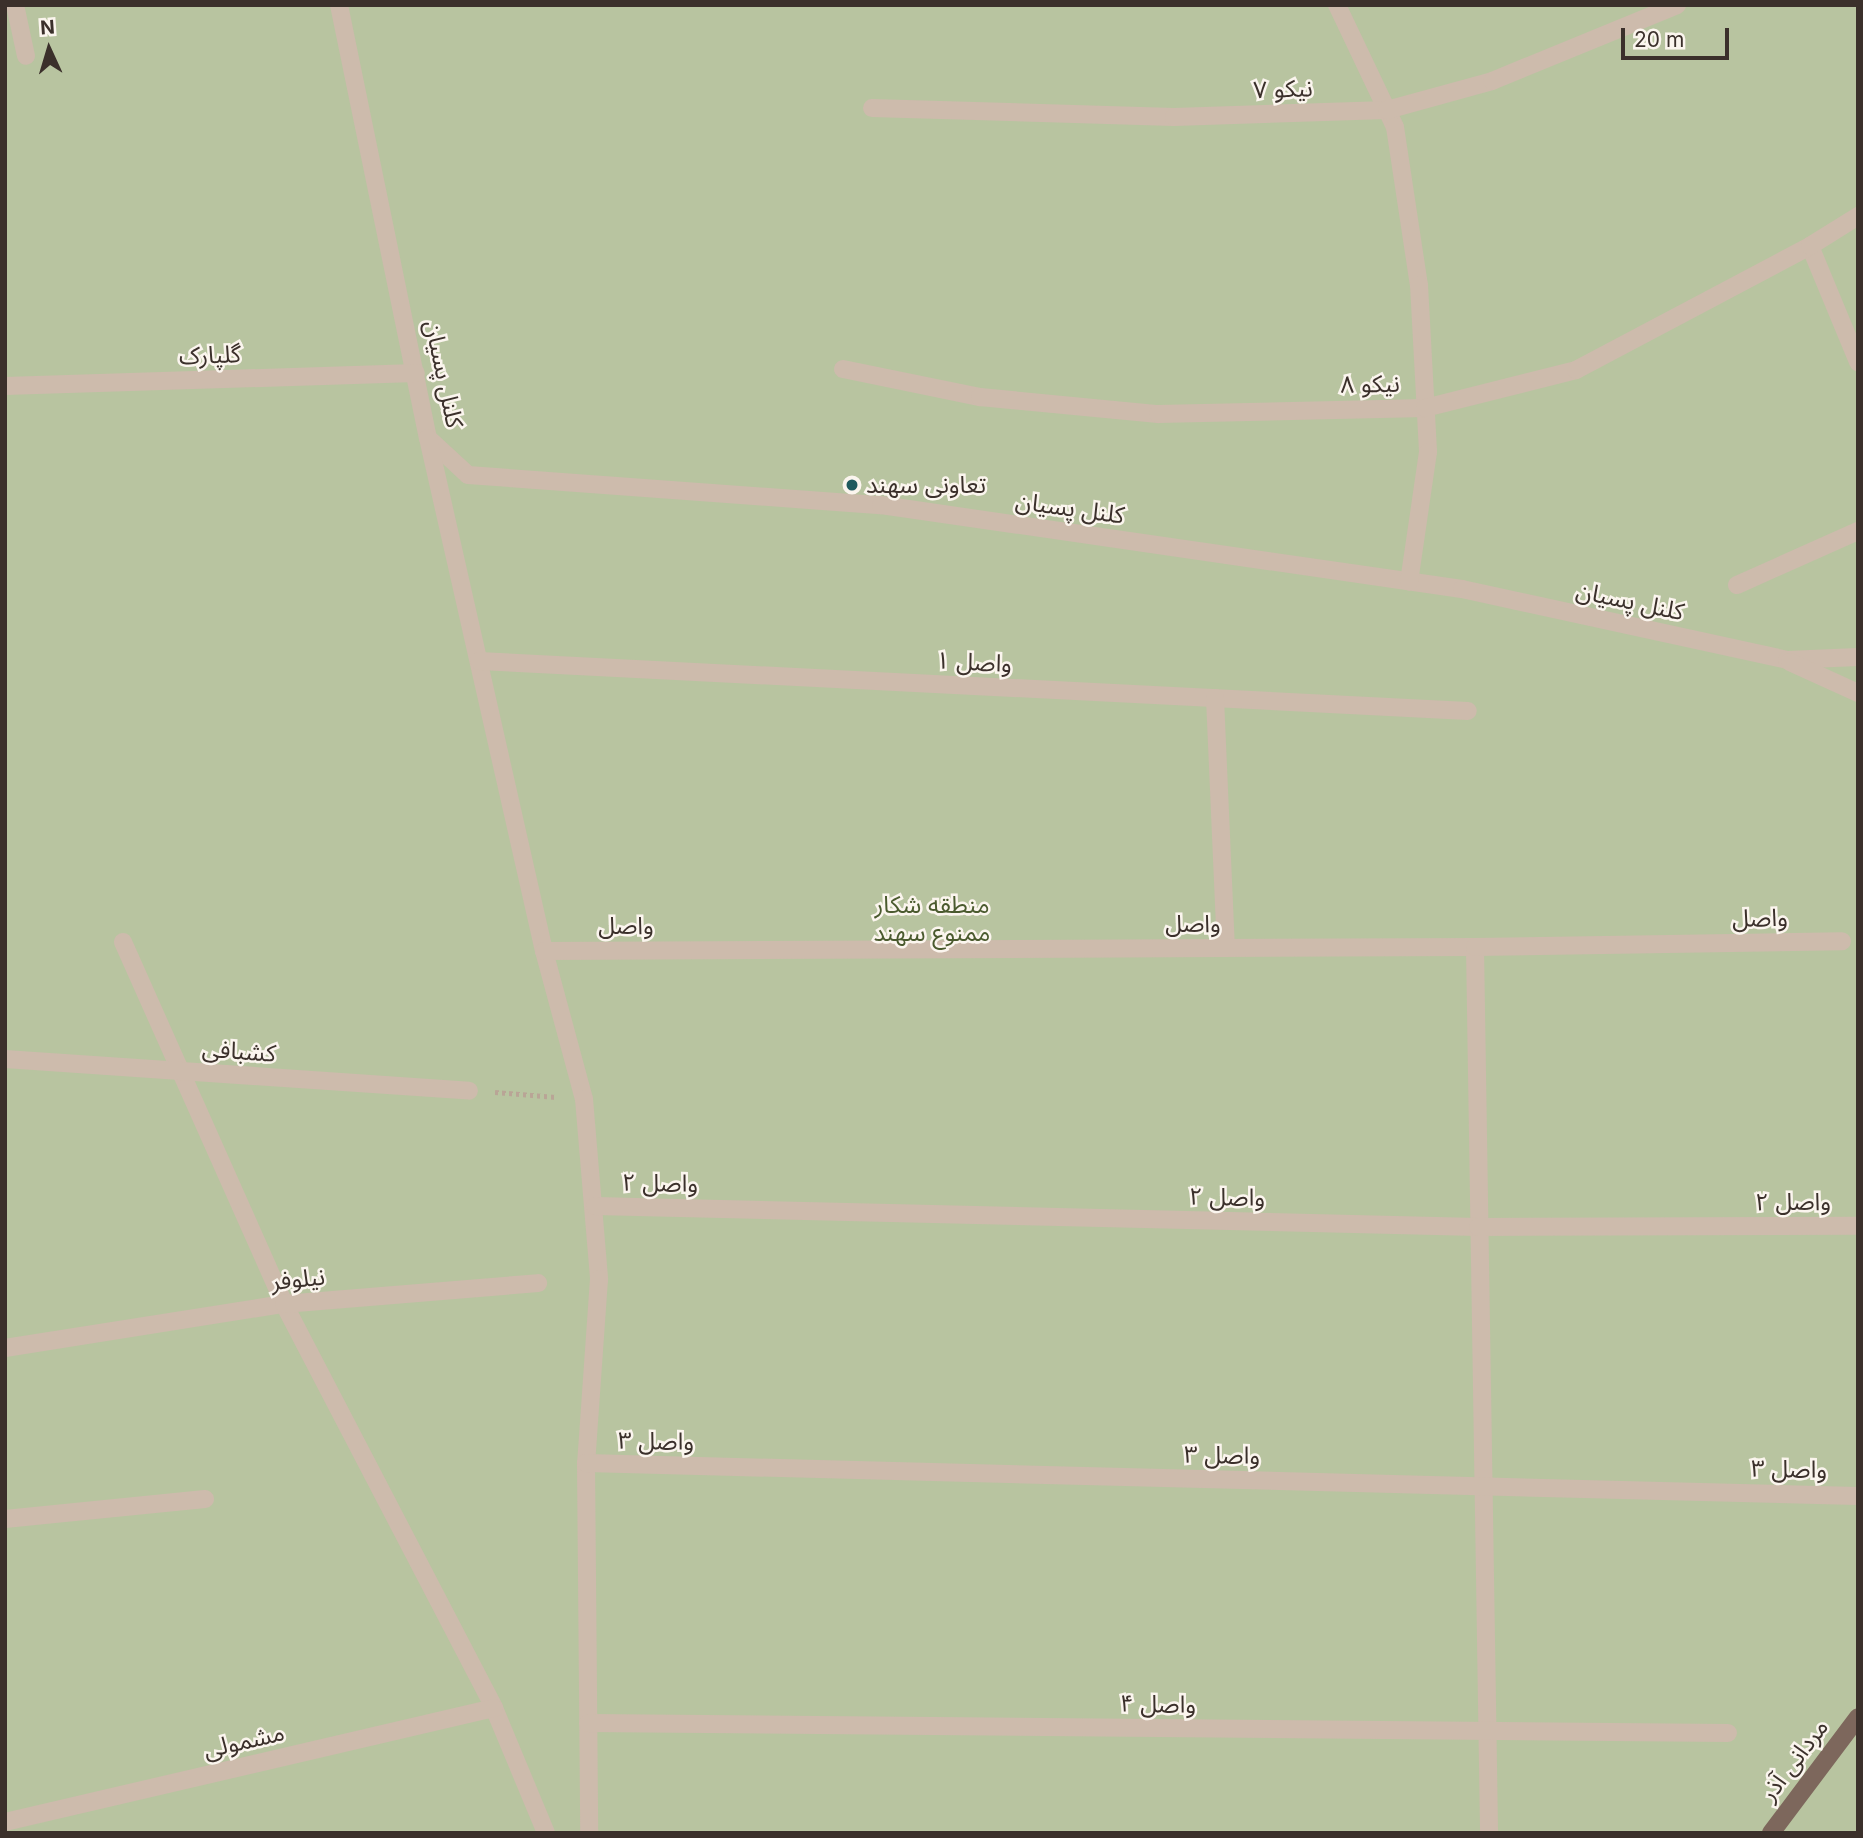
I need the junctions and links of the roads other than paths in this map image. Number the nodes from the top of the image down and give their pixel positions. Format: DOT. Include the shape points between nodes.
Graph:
graph roads {
  1 [pos="15,5"];
  2 [pos="339,5"];
  3 [pos="1337,5"];
  4 [pos="1677,5"];
  5 [pos="26,56"];
  6 [pos="872,108"];
  7 [pos="1387,110"];
  8 [pos="1858,216"];
  9 [pos="1810,246"];
  10 [pos="1858,362"];
  11 [pos="843,369"];
  12 [pos="416,373"];
  13 [pos="5,386"];
  14 [pos="1425,408"];
  15 [pos="428,438"];
  16 [pos="1858,531"];
  17 [pos="1409,582"];
  18 [pos="1738,585"];
  19 [pos="1858,657"];
  20 [pos="1787,660"];
  21 [pos="479,661"];
  22 [pos="1858,693"];
  23 [pos="1215,698"];
  24 [pos="1468,711"];
  25 [pos="1842,941"];
  26 [pos="123,942"];
  27 [pos="1475,947"];
  28 [pos="1226,948"];
  29 [pos="544,951"];
  30 [pos="5,1059"];
  31 [pos="177,1072"];
  32 [pos="469,1091"];
  33 [pos="595,1206"];
  34 [pos="1858,1226"];
  35 [pos="1478,1227"];
  36 [pos="538,1283"];
  37 [pos="284,1304"];
  38 [pos="5,1348"];
  39 [pos="586,1463"];
  40 [pos="1482,1486"];
  41 [pos="1858,1496"];
  42 [pos="205,1499"];
  43 [pos="5,1519"];
  44 [pos="495,1708"];
  45 [pos="1858,1717"];
  46 [pos="588,1723"];
  47 [pos="1487,1731"];
  48 [pos="1728,1733"];
  49 [pos="5,1822"];
  50 [pos="546,1833"];
  51 [pos="589,1833"];
  52 [pos="1489,1833"];
  53 [pos="1771,1833"];
  1 -- 5 [label="street"];
  2 -- 12 [label="street, کلنل پسیان"];
  3 -- 7 [label="street"];
  4 -- 7 [label="street, نیکو ۷" via="1492,81"];
  6 -- 7 [label="street, نیکو ۷" via="1174,117"];
  7 -- 14 [label="street" via="1395,127 1419,285"];
  8 -- 9 [label="street, نیکو ۸"];
  9 -- 10 [label="street"];
  9 -- 14 [label="street, نیکو ۸" via="1576,370"];
  11 -- 14 [label="street, نیکو ۸" via="980,397 1158,414"];
  12 -- 13 [label="street, گلپارک"];
  12 -- 15 [label="street, کلنل پسیان"];
  14 -- 17 [label="street" via="1428,452"];
  15 -- 17 [label="street, کلنل پسیان" via="468,475 881,505"];
  15 -- 21 [label="street"];
  16 -- 18 [label="street"];
  17 -- 20 [label="street, کلنل پسیان"];
  19 -- 20 [label="street, کلنل پسیان"];
  20 -- 22 [label="street"];
  21 -- 23 [label="street, واصل ۱"];
  21 -- 29 [label="street"];
  23 -- 24 [label="street, واصل ۱"];
  23 -- 28 [label="street"];
  25 -- 27 [label="street, واصل"];
  26 -- 31 [label="street"];
  27 -- 28 [label="street, واصل"];
  27 -- 35 [label="street"];
  28 -- 29 [label="street, واصل"];
  29 -- 33 [label="street" via="584,1099"];
  30 -- 31 [label="street, کشبافی"];
  31 -- 32 [label="street, کشبافی"];
  31 -- 37 [label="street"];
  33 -- 35 [label="street, واصل ۲"];
  33 -- 39 [label="street" via="598,1279"];
  34 -- 35 [label="street, واصل ۲"];
  35 -- 40 [label="street"];
  36 -- 37 [label="street, نیلوفر"];
  37 -- 38 [label="street, نیلوفر"];
  37 -- 44 [label="street"];
  39 -- 40 [label="street, واصل ۳"];
  39 -- 46 [label="street"];
  40 -- 41 [label="street, واصل ۳"];
  40 -- 47 [label="street"];
  42 -- 43 [label="street"];
  44 -- 49 [label="street, مشمولی"];
  44 -- 50 [label="street"];
  45 -- 53 [label="main road, مردانی آذر"];
  46 -- 47 [label="street, واصل ۴"];
  46 -- 51 [label="street"];
  47 -- 48 [label="street, واصل ۴"];
  47 -- 52 [label="street"];
}
